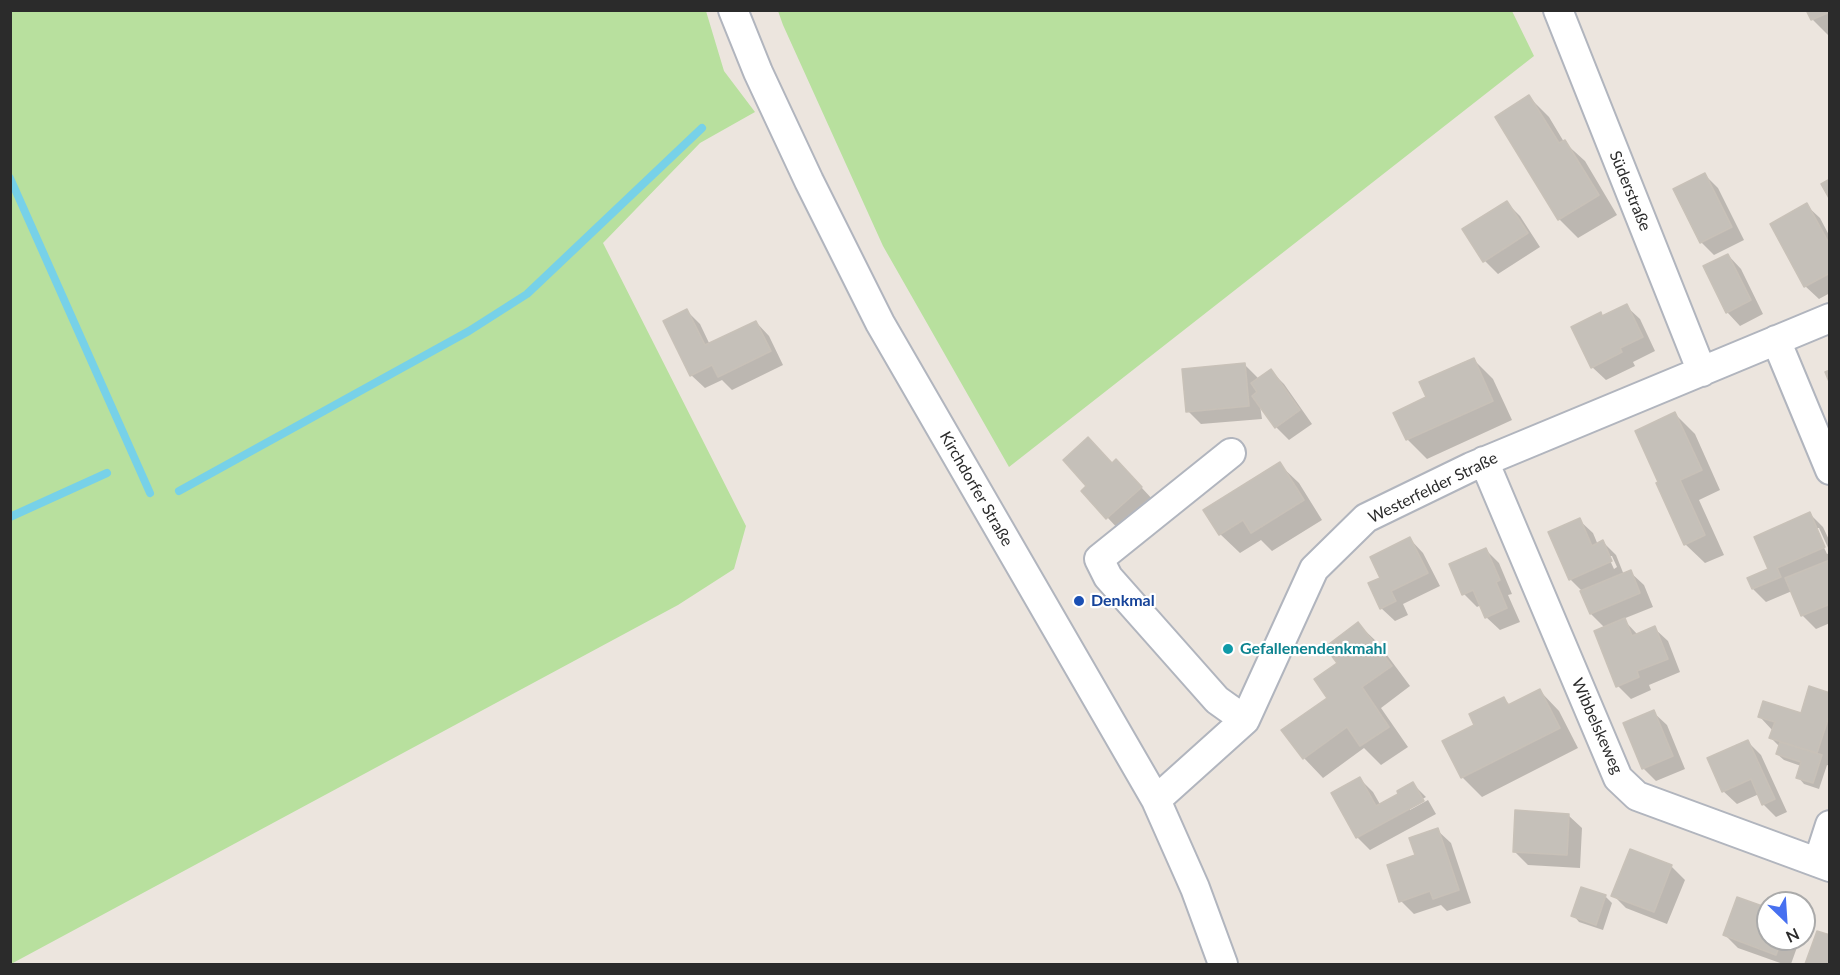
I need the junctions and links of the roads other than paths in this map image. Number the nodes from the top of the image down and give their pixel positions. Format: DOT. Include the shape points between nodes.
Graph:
graph roads {
  1 [pos="733,10"];
  2 [pos="1558,10"];
  3 [pos="1830,318"];
  4 [pos="1776,340"];
  5 [pos="1702,372"];
  6 [pos="1231,453"];
  7 [pos="1484,461"];
  8 [pos="1830,470"];
  9 [pos="1245,720"];
  10 [pos="1156,800"];
  11 [pos="1830,825"];
  12 [pos="1824,865"];
  13 [pos="1223,964"];
  1 -- 10 [label="street, Kirchdorfer Straße" via="809,181 880,323"];
  2 -- 5 [label="street, Süderstraße"];
  3 -- 4 [label="street, Westerfelder Straße"];
  4 -- 5 [label="street, Westerfelder Straße"];
  4 -- 8 [label="street"];
  5 -- 7 [label="street, Westerfelder Straße"];
  6 -- 9 [label="street" via="1099,559 1108,577 1217,700"];
  7 -- 9 [label="street, Westerfelder Straße" via="1366,519 1314,569"];
  7 -- 12 [label="street, Wibbelskeweg" via="1618,777 1637,796"];
  9 -- 10 [label="street, Westerfelder Straße"];
  10 -- 13 [label="street, Kirchdorfer Straße"];
  11 -- 12 [label="street"];
}
